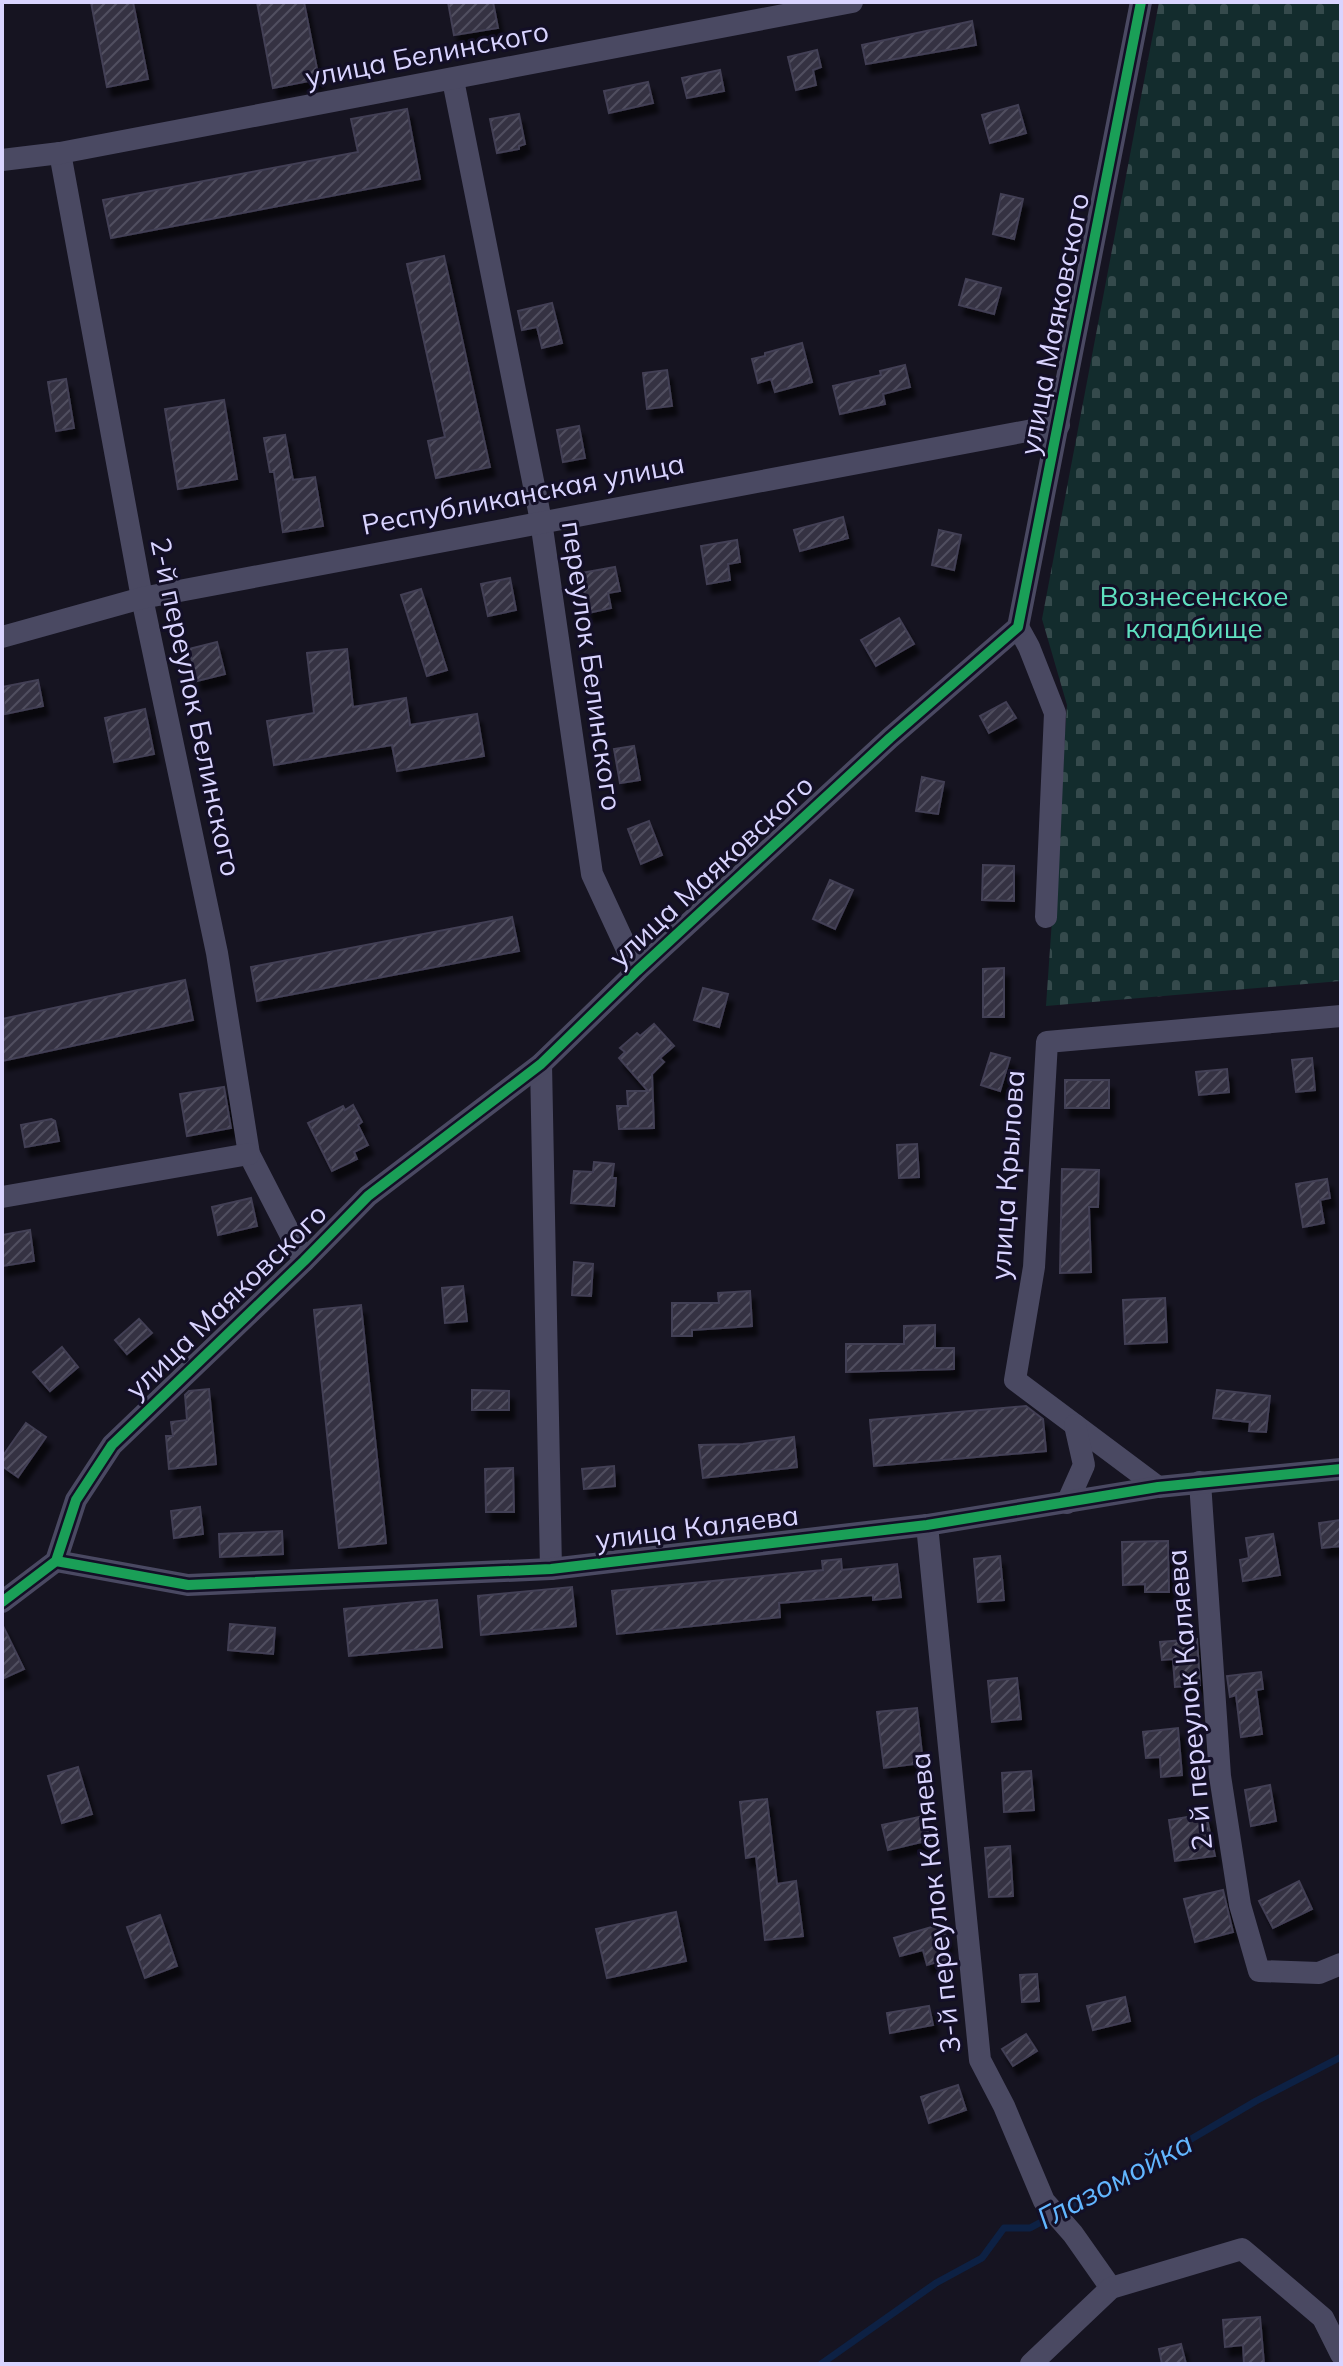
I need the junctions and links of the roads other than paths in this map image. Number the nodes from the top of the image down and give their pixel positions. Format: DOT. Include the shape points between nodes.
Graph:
graph roads {
  1 [pos="852,2"];
  2 [pos="1141,2"];
  3 [pos="453,80"];
  4 [pos="60,153"];
  5 [pos="2,160"];
  6 [pos="1059,425"];
  7 [pos="541,521"];
  8 [pos="142,598"];
  9 [pos="1018,627"];
  10 [pos="2,637"];
  11 [pos="1046,917"];
  12 [pos="637,971"];
  13 [pos="1341,1016"];
  14 [pos="541,1064"];
  15 [pos="249,1154"];
  16 [pos="2,1197"];
  17 [pos="304,1261"];
  18 [pos="1075,1425"];
  19 [pos="1341,1469"];
  20 [pos="1200,1482"];
  21 [pos="1158,1487"];
  22 [pos="1067,1503"];
  23 [pos="927,1525"];
  24 [pos="56,1561"];
  25 [pos="551,1569"];
  26 [pos="2,1602"];
  27 [pos="1341,1964"];
  28 [pos="1319,1973"];
  29 [pos="1341,1986"];
  30 [pos="1111,2288"];
  31 [pos="1341,2354"];
  32 [pos="1031,2364"];
  1 -- 3 [label="street, улица Белинского"];
  2 -- 6 [label="street, улица Маяковского"];
  3 -- 4 [label="street, улица Белинского"];
  3 -- 7 [label="street, переулок Белинского"];
  4 -- 5 [label="street, улица Белинского"];
  4 -- 8 [label="street, 2-й переулок Белинского"];
  6 -- 7 [label="street, Республиканская улица"];
  6 -- 9 [label="street, улица Маяковского"];
  7 -- 8 [label="street, Республиканская улица"];
  7 -- 12 [label="street, переулок Белинского" via="592,874"];
  8 -- 10 [label="street, Республиканская улица"];
  8 -- 15 [label="street, 2-й переулок Белинского" via="217,953"];
  9 -- 11 [label="street" via="1055,713"];
  9 -- 12 [label="street, улица Маяковского"];
  12 -- 14 [label="street, улица Маяковского"];
  13 -- 18 [label="street, улица Крылова" via="1047,1042 1034,1267 1015,1380"];
  14 -- 17 [label="street, улица Маяковского" via="368,1196"];
  14 -- 25 [label="street"];
  15 -- 16 [label="street"];
  15 -- 17 [label="street, 2-й переулок Белинского"];
  17 -- 24 [label="street, улица Маяковского" via="112,1445 76,1500"];
  18 -- 21 [label="street, улица Крылова"];
  18 -- 22 [label="street" via="1084,1465"];
  19 -- 20 [label="street, улица Каляева"];
  20 -- 21 [label="street, улица Каляева"];
  20 -- 28 [label="street, 2-й переулок Каляева" via="1220,1776 1240,1905 1259,1971"];
  21 -- 22 [label="street, улица Каляева"];
  22 -- 23 [label="street, улица Каляева"];
  23 -- 25 [label="street, улица Каляева"];
  23 -- 30 [label="street, 3-й переулок Каляева" via="980,2060 1044,2201"];
  24 -- 25 [label="street, улица Каляева" via="188,1585"];
  24 -- 26 [label="street"];
  27 -- 28 [label="street, 2-й переулок Каляева"];
  28 -- 29 [label="street"];
  30 -- 31 [label="street" via="1242,2249 1323,2318"];
  30 -- 32 [label="street"];
}
